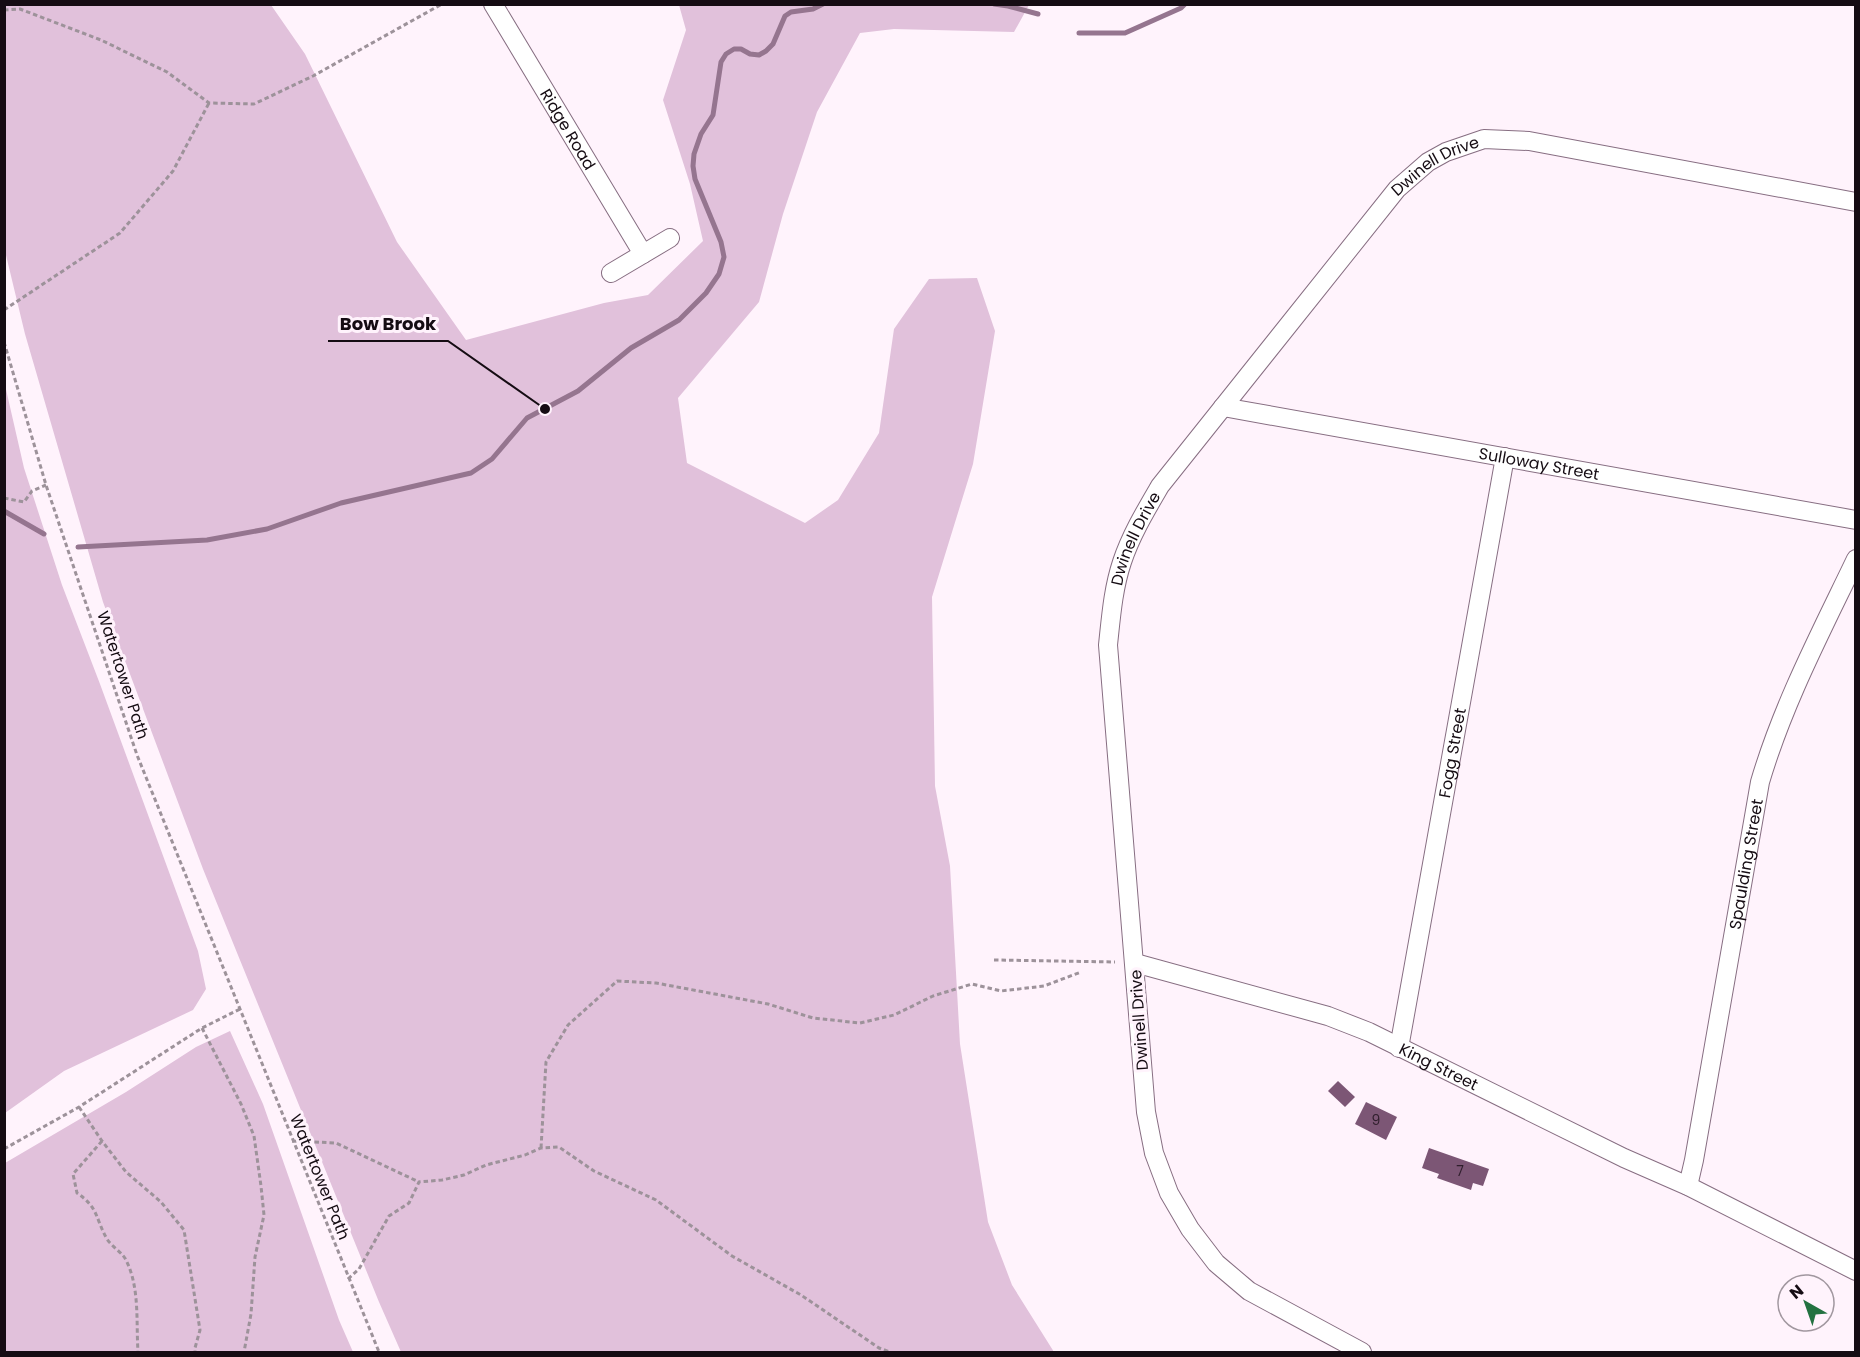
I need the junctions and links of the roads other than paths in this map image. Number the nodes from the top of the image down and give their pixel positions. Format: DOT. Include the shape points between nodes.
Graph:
graph roads {
  1 [pos="494,4"];
  2 [pos="1856,202"];
  3 [pos="670,238"];
  4 [pos="644,254"];
  5 [pos="610,273"];
  6 [pos="1222,406"];
  7 [pos="1505,457"];
  8 [pos="1856,520"];
  9 [pos="1856,559"];
  10 [pos="1135,963"];
  11 [pos="1399,1048"];
  12 [pos="1688,1186"];
  13 [pos="1856,1271"];
  14 [pos="1362,1353"];
  1 -- 4 [label="street, Ridge Road"];
  2 -- 6 [label="street, Dwinell Drive" via="1529,141 1484,139 1428,162 1397,189"];
  3 -- 4 [label="street"];
  4 -- 5 [label="street"];
  6 -- 7 [label="street, Sulloway Street"];
  6 -- 10 [label="street, Dwinell Drive" via="1160,486 1139,523 1122,562 1112,603 1108,645"];
  7 -- 8 [label="street, Sulloway Street"];
  7 -- 11 [label="street, Fogg Street"];
  9 -- 12 [label="street, Spaulding Street" via="1788,701 1760,782"];
  10 -- 11 [label="street, King Street" via="1328,1016"];
  10 -- 14 [label="street, Dwinell Drive" via="1146,1112 1154,1153 1169,1193 1216,1263 1249,1291"];
  11 -- 12 [label="street, King Street"];
  12 -- 13 [label="street, King Street"];
}
